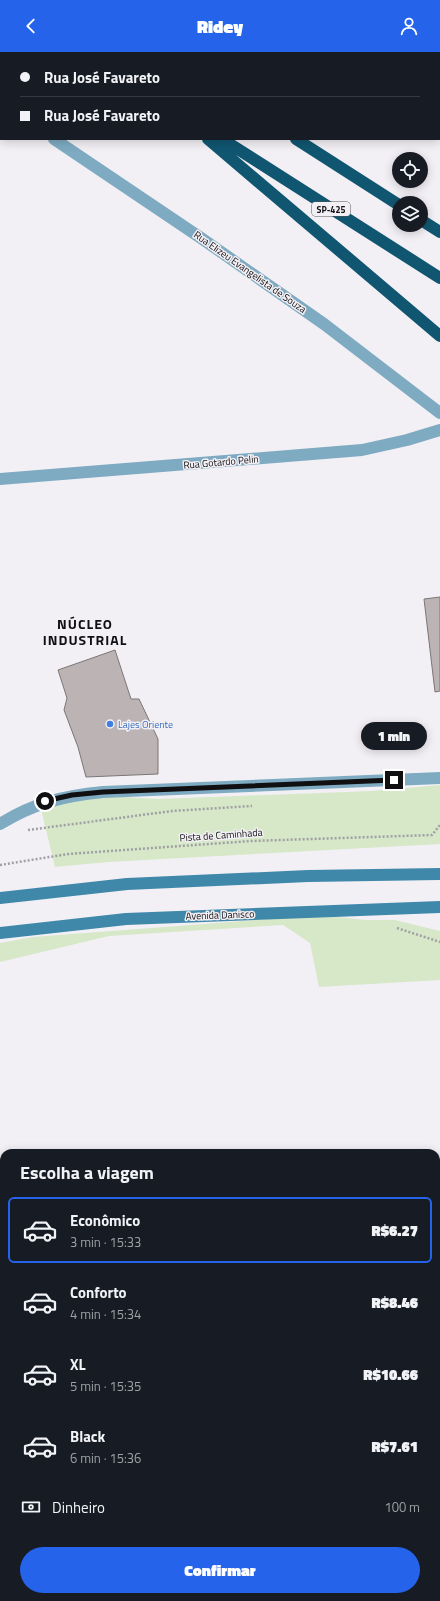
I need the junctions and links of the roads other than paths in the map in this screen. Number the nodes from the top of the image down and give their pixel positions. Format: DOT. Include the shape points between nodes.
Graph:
graph roads {
  1 [pos="55,140"];
  2 [pos="209,140"];
  3 [pos="224,140"];
  4 [pos="298,140"];
  5 [pos="392,201"];
  6 [pos="428,224"];
  7 [pos="440,232"];
  8 [pos="440,278"];
  9 [pos="440,336"];
  10 [pos="440,413"];
  11 [pos="440,430"];
  12 [pos="0,480"];
  13 [pos="440,778"];
  14 [pos="0,824"];
  15 [pos="440,874"];
  16 [pos="0,898"];
  17 [pos="440,907"];
  18 [pos="0,933"];
  1 -- 10 [label="street, Rua Elizeu Evangelista de Souza" via="324,324"];
  2 -- 9 [label="highway"];
  3 -- 8 [label="highway, SP-425"];
  4 -- 5 [label="highway"];
  6 -- 7 [label="highway"];
  11 -- 12 [label="street, Rua Gotardo Pelin" via="362,450"];
  13 -- 14 [label="street" via="72,795 45,801"];
  15 -- 16 [label="main road" via="308,876 127,884"];
  17 -- 18 [label="main road, Avenida Danisco" via="126,919"];
}
